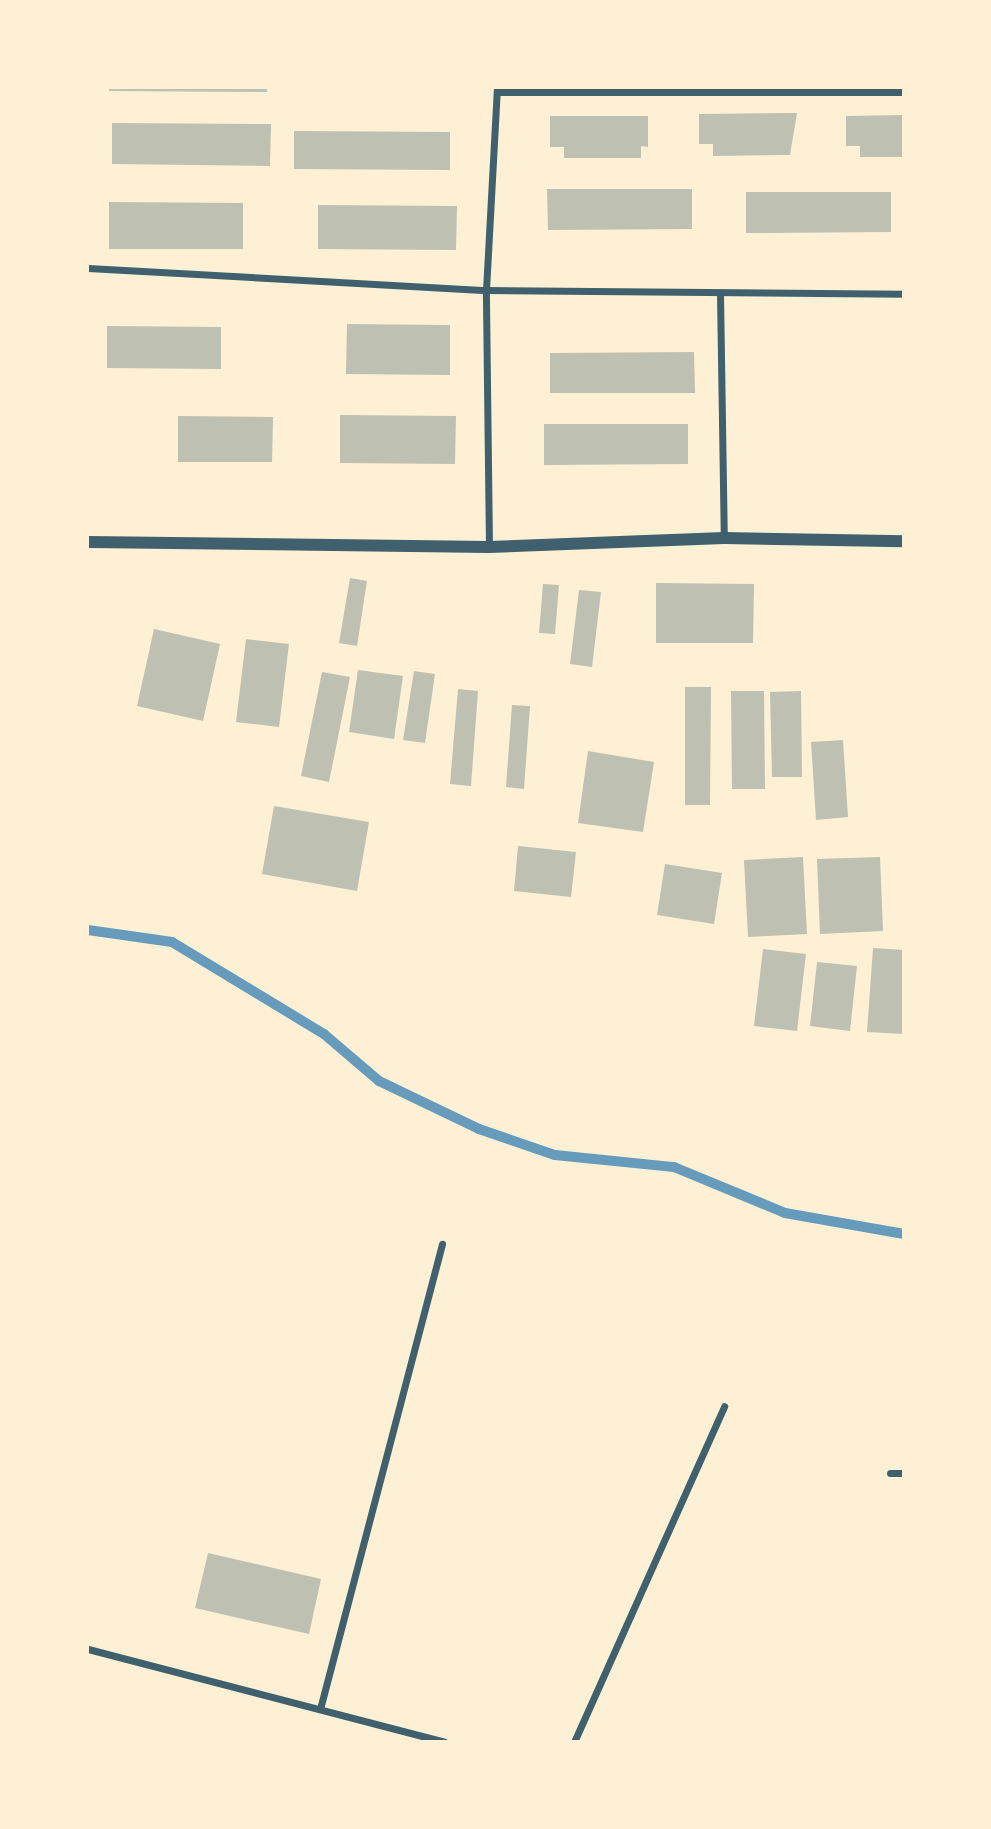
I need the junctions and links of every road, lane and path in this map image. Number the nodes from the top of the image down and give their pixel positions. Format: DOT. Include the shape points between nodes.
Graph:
graph roads {
  1 [pos="497,90"];
  2 [pos="904,92"];
  3 [pos="88,268"];
  4 [pos="486,290"];
  5 [pos="720,294"];
  6 [pos="904,294"];
  7 [pos="724,538"];
  8 [pos="904,541"];
  9 [pos="88,542"];
  10 [pos="489,547"];
  11 [pos="442,1244"];
  12 [pos="724,1406"];
  13 [pos="890,1473"];
  14 [pos="904,1473"];
  15 [pos="88,1649"];
  16 [pos="320,1709"];
  17 [pos="444,1741"];
  18 [pos="574,1741"];
  1 -- 2 [label="street"];
  1 -- 4 [label="street"];
  3 -- 4 [label="street"];
  4 -- 5 [label="street"];
  4 -- 10 [label="street"];
  5 -- 6 [label="street"];
  5 -- 7 [label="street"];
  7 -- 8 [label="street"];
  7 -- 10 [label="street"];
  9 -- 10 [label="street"];
  11 -- 16 [label="street"];
  12 -- 18 [label="street"];
  13 -- 14 [label="street"];
  15 -- 16 [label="street"];
  16 -- 17 [label="street"];
}
